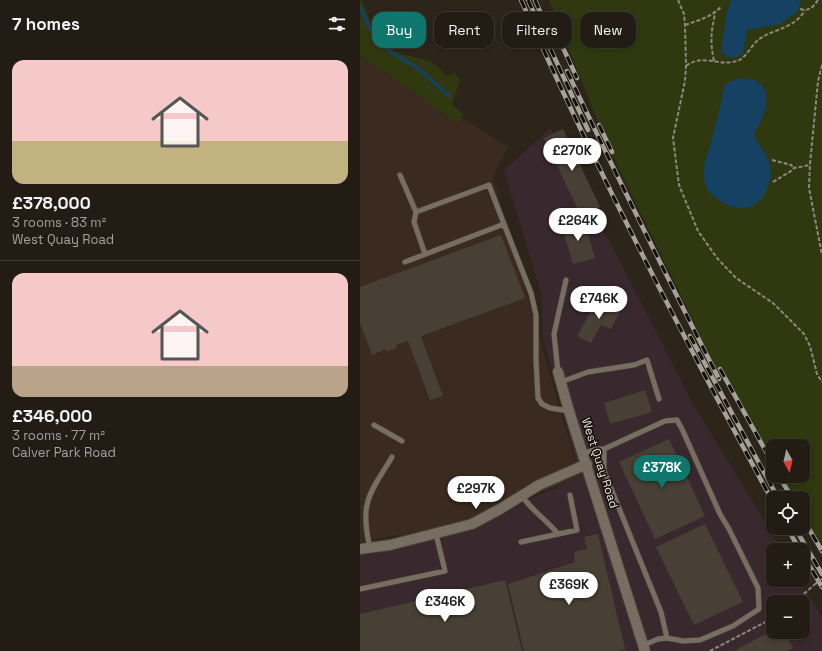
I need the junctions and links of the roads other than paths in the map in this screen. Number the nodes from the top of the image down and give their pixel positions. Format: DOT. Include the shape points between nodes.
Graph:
graph roads {
  1 [pos="400,174"];
  2 [pos="416,212"];
  3 [pos="504,224"];
  4 [pos="425,254"];
  5 [pos="405,262"];
  6 [pos="566,280"];
  7 [pos="558,372"];
  8 [pos="561,382"];
  9 [pos="659,399"];
  10 [pos="569,410"];
  11 [pos="374,424"];
  12 [pos="402,441"];
  13 [pos="604,449"];
  14 [pos="584,453"];
  15 [pos="392,457"];
  16 [pos="587,464"];
  17 [pos="570,495"];
  18 [pos="522,496"];
  19 [pos="436,534"];
  20 [pos="558,534"];
  21 [pos="521,542"];
  22 [pos="365,549"];
  23 [pos="360,589"];
  24 [pos="667,638"];
  25 [pos="645,648"];
  1 -- 2 [label="lane"];
  2 -- 3 [label="lane" via="489,185"];
  2 -- 4 [label="lane" via="414,222"];
  3 -- 4 [label="lane"];
  3 -- 10 [label="lane" via="531,293 536,315 538,398 542,404 550,408"];
  4 -- 5 [label="lane"];
  6 -- 7 [label="lane, West Quay Road" via="554,334"];
  7 -- 8 [label="street, West Quay Road"];
  8 -- 9 [label="lane" via="588,372 634,365 647,360"];
  8 -- 10 [label="street, West Quay Road"];
  10 -- 14 [label="street, West Quay Road"];
  11 -- 12 [label="lane"];
  13 -- 14 [label="lane"];
  13 -- 24 [label="lane" via="604,471 661,612"];
  13 -- 24 [label="lane" via="665,421 677,420 720,514 758,588 759,609 733,626 700,640 683,641"];
  14 -- 16 [label="street, West Quay Road"];
  15 -- 22 [label="lane" via="367,503"];
  16 -- 18 [label="street" via="539,485"];
  16 -- 25 [label="street, West Quay Road"];
  17 -- 20 [label="lane" via="577,530"];
  18 -- 19 [label="street" via="472,524"];
  18 -- 20 [label="lane"];
  19 -- 22 [label="street"];
  19 -- 23 [label="lane" via="445,571"];
  20 -- 21 [label="lane"];
  24 -- 25 [label="lane" via="658,639"];
}
